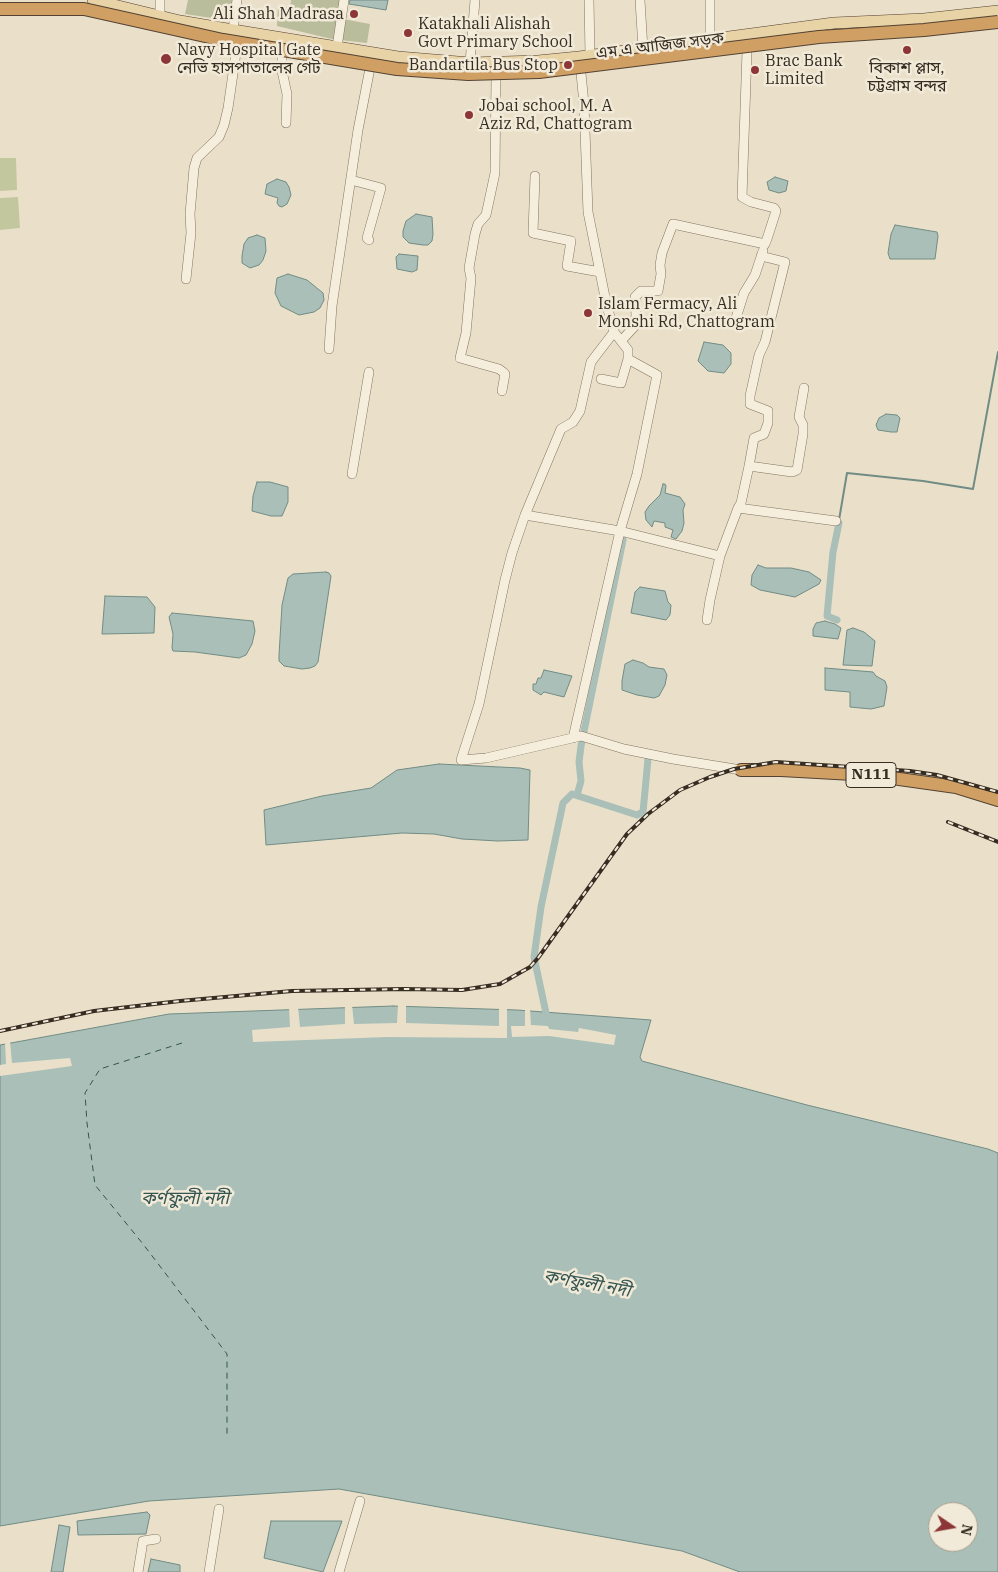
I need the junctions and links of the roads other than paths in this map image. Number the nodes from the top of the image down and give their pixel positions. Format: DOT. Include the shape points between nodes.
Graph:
graph roads {
  1 [pos="93,0"];
  2 [pos="160,0"];
  3 [pos="237,0"];
  4 [pos="344,0"];
  5 [pos="475,0"];
  6 [pos="589,0"];
  7 [pos="640,0"];
  8 [pos="710,0"];
  9 [pos="0,2"];
  10 [pos="0,10"];
  11 [pos="998,11"];
  12 [pos="0,13"];
  13 [pos="998,15"];
  14 [pos="160,16"];
  15 [pos="998,24"];
  16 [pos="233,30"];
  17 [pos="712,40"];
  18 [pos="237,46"];
  19 [pos="337,46"];
  20 [pos="643,49"];
  21 [pos="747,51"];
  22 [pos="282,53"];
  23 [pos="585,56"];
  24 [pos="470,63"];
  25 [pos="370,68"];
  26 [pos="581,72"];
  27 [pos="496,78"];
  28 [pos="286,123"];
  29 [pos="535,176"];
  30 [pos="351,180"];
  31 [pos="369,240"];
  32 [pos="764,244"];
  33 [pos="761,256"];
  34 [pos="600,272"];
  35 [pos="186,279"];
  36 [pos="735,320"];
  37 [pos="614,332"];
  38 [pos="621,342"];
  39 [pos="329,349"];
  40 [pos="628,359"];
  41 [pos="369,372"];
  42 [pos="601,379"];
  43 [pos="804,388"];
  44 [pos="502,391"];
  45 [pos="749,466"];
  46 [pos="352,474"];
  47 [pos="738,508"];
  48 [pos="525,515"];
  49 [pos="836,521"];
  50 [pos="620,531"];
  51 [pos="720,556"];
  52 [pos="707,620"];
  53 [pos="580,736"];
  54 [pos="741,770"];
  55 [pos="998,800"];
  56 [pos="360,1500"];
  57 [pos="219,1508"];
  58 [pos="156,1539"];
  59 [pos="138,1572"];
  60 [pos="209,1572"];
  61 [pos="339,1572"];
  1 -- 14 [label="main road, এম এ আজিজ সড়ক"];
  2 -- 14 [label="street"];
  3 -- 16 [label="street"];
  4 -- 19 [label="street"];
  5 -- 24 [label="street"];
  6 -- 23 [label="street"];
  7 -- 20 [label="street"];
  8 -- 17 [label="street"];
  9 -- 13 [label="highway" via="85,3 180,25 397,61 468,67 539,66 818,30"];
  10 -- 15 [label="highway, bridge" via="84,9 222,40 397,69 468,74 539,72 818,37"];
  11 -- 17 [label="main road, এম এ আজিজ সড়ক" via="924,19 834,23"];
  12 -- 18 [label="main road, এম এ আজিজ সড়ক" via="83,13"];
  14 -- 16 [label="main road, এম এ আজিজ সড়ক"];
  15 -- 21 [label="main road, এম এ আজিজ সড়ক"];
  16 -- 19 [label="main road, এম এ আজিজ সড়ক"];
  17 -- 20 [label="main road, এম এ আজিজ সড়ক"];
  18 -- 22 [label="main road, এম এ আজিজ সড়ক"];
  18 -- 35 [label="street" via="224,125 219,137 197,158 194,168"];
  19 -- 24 [label="main road, এম এ আজিজ সড়ক" via="398,57"];
  20 -- 23 [label="main road, এম এ আজিজ সড়ক"];
  21 -- 26 [label="main road, এম এ আজিজ সড়ক"];
  21 -- 32 [label="street" via="742,197 776,211"];
  22 -- 25 [label="main road, এম এ আজিজ সড়ক"];
  22 -- 28 [label="street" via="287,94"];
  23 -- 24 [label="main road, এম এ আজিজ সড়ক" via="529,62"];
  23 -- 26 [label="street"];
  25 -- 27 [label="main road, এম এ আজিজ সড়ক" via="395,73"];
  25 -- 30 [label="street"];
  26 -- 27 [label="main road, এম এ আজিজ সড়ক"];
  26 -- 34 [label="street" via="588,212"];
  27 -- 44 [label="street" via="495,173 486,215 477,226 468,268 471,278 460,359 503,372"];
  29 -- 34 [label="street" via="534,233 571,241 567,266"];
  30 -- 31 [label="street" via="381,188"];
  30 -- 39 [label="street" via="332,306"];
  32 -- 33 [label="street"];
  32 -- 38 [label="street" via="673,224 662,253 658,291 641,291 635,297 634,327"];
  33 -- 36 [label="street"];
  33 -- 45 [label="street" via="785,262 750,396 750,404 768,412 768,423 764,434 754,438"];
  34 -- 37 [label="street"];
  37 -- 38 [label="street"];
  37 -- 48 [label="street" via="591,362 580,412 573,422 561,428"];
  38 -- 40 [label="street" via="628,350"];
  40 -- 42 [label="street" via="621,384"];
  40 -- 50 [label="street" via="657,375 637,474"];
  41 -- 46 [label="street"];
  43 -- 45 [label="street" via="799,417 804,434 797,470"];
  45 -- 47 [label="street"];
  47 -- 49 [label="street"];
  47 -- 51 [label="street"];
  48 -- 50 [label="street"];
  48 -- 53 [label="street" via="505,580 479,704 460,760 486,758"];
  50 -- 51 [label="street"];
  50 -- 53 [label="street"];
  51 -- 52 [label="street"];
  53 -- 54 [label="street" via="673,759"];
  54 -- 55 [label="highway, N111" via="871,775 956,787"];
  56 -- 61 [label="street"];
  57 -- 60 [label="street"];
  58 -- 59 [label="street" via="143,1541"];
}
